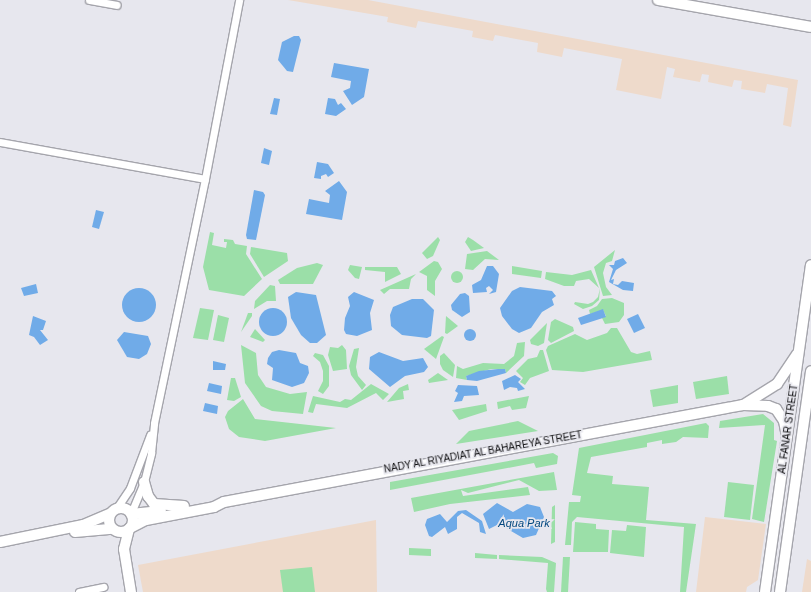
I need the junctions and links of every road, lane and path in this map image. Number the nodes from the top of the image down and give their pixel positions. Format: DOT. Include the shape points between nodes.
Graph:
graph roads {
  1 [pos="90,0"];
  2 [pos="239,0"];
  3 [pos="658,0"];
  4 [pos="116,5"];
  5 [pos="811,27"];
  6 [pos="0,142"];
  7 [pos="205,179"];
  8 [pos="811,265"];
  9 [pos="800,347"];
  10 [pos="811,371"];
  11 [pos="743,405"];
  12 [pos="154,423"];
  13 [pos="787,437"];
  14 [pos="144,482"];
  15 [pos="224,502"];
  16 [pos="184,506"];
  17 [pos="113,511"];
  18 [pos="131,514"];
  19 [pos="130,529"];
  20 [pos="113,530"];
  21 [pos="2,542"];
  22 [pos="124,549"];
  23 [pos="103,587"];
  24 [pos="79,592"];
  25 [pos="131,592"];
  26 [pos="765,592"];
  27 [pos="780,592"];
  1 -- 4 [label="street"];
  2 -- 7 [label="street"];
  3 -- 5 [label="main road"];
  6 -- 7 [label="street"];
  7 -- 12 [label="street"];
  8 -- 9 [label="main road, AL FANAR STREET"];
  9 -- 11 [label="main road, NADY AL RIYADIAT AL BAHAREYA STREET" via="777,384"];
  9 -- 13 [label="main road, AL FANAR STREET"];
  10 -- 27 [label="main road, AL FANAR STREET"];
  11 -- 13 [label="main road, NADY AL RIYADIAT AL BAHAREYA STREET" via="768,406 776,409 784,421"];
  11 -- 15 [label="main road, NADY AL RIYADIAT AL BAHAREYA STREET"];
  12 -- 14 [label="street" via="151,453"];
  12 -- 17 [label="street" via="130,488"];
  13 -- 26 [label="main road, AL FANAR STREET"];
  14 -- 16 [label="main road" via="148,496 154,504"];
  14 -- 18 [label="street"];
  15 -- 16 [label="main road, NADY AL RIYADIAT AL BAHAREYA STREET" via="212,501"];
  15 -- 19 [label="main road, NADY AL RIYADIAT AL BAHAREYA STREET" via="214,507 146,520"];
  16 -- 18 [label="main road, NADY AL RIYADIAT AL BAHAREYA STREET"];
  17 -- 18 [label="main road" via="125,509"];
  17 -- 20 [label="main road" via="108,520"];
  17 -- 21 [label="main road" via="83,524"];
  18 -- 19 [label="main road" via="133,521"];
  19 -- 20 [label="main road" via="120,533"];
  19 -- 22 [label="main road"];
  20 -- 21 [label="main road"];
  20 -- 22 [label="main road"];
  22 -- 25 [label="main road"];
  23 -- 24 [label="street"];
}
